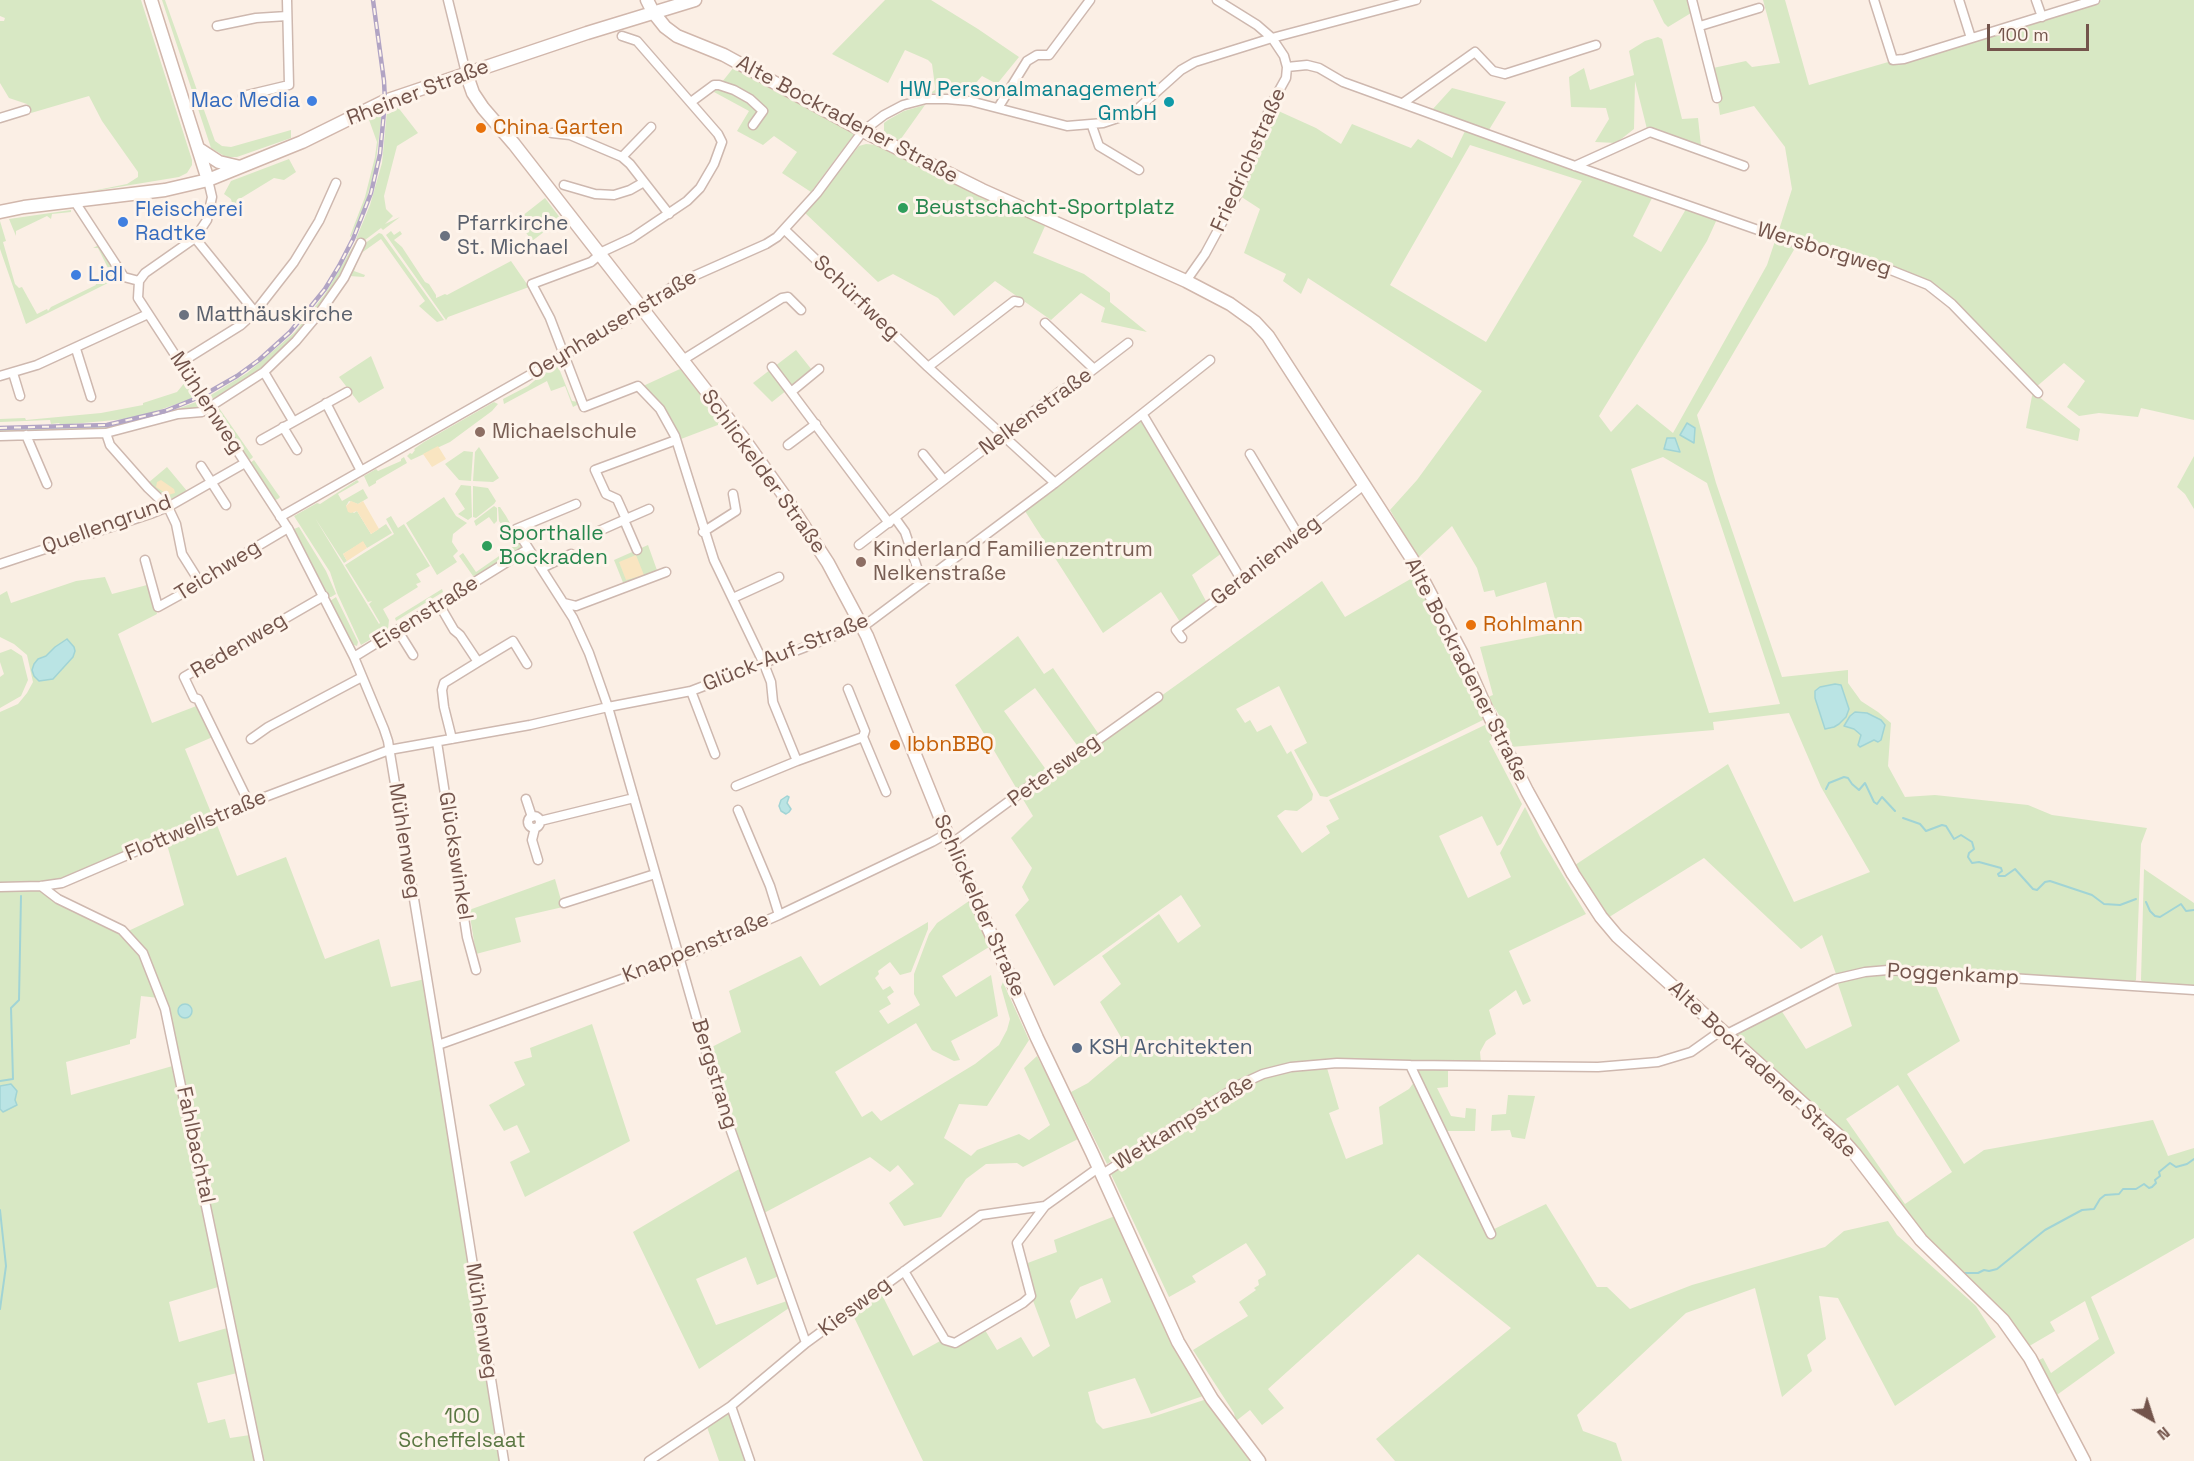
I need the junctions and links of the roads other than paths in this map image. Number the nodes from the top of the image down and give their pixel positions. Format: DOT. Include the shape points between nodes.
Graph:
graph roads {
  1 [pos="151,0"];
  2 [pos="287,0"];
  3 [pos="448,0"];
  4 [pos="647,0"];
  5 [pos="695,0"];
  6 [pos="1090,0"];
  7 [pos="1217,0"];
  8 [pos="1416,0"];
  9 [pos="1692,0"];
  10 [pos="1874,0"];
  11 [pos="1959,0"];
  12 [pos="2036,0"];
  13 [pos="2095,0"];
  14 [pos="1759,8"];
  15 [pos="653,12"];
  16 [pos="288,16"];
  17 [pos="2042,17"];
  18 [pos="217,26"];
  19 [pos="1700,26"];
  20 [pos="622,36"];
  21 [pos="1272,38"];
  22 [pos="1971,38"];
  23 [pos="1596,45"];
  24 [pos="1287,67"];
  25 [pos="466,73"];
  26 [pos="243,96"];
  27 [pos="1717,98"];
  28 [pos="691,102"];
  29 [pos="1403,104"];
  30 [pos="998,108"];
  31 [pos="26,110"];
  32 [pos="0,118"];
  33 [pos="753,125"];
  34 [pos="1092,126"];
  35 [pos="651,127"];
  36 [pos="863,131"];
  37 [pos="552,133"];
  38 [pos="199,149"];
  39 [pos="621,157"];
  40 [pos="1575,166"];
  41 [pos="1744,166"];
  42 [pos="241,167"];
  43 [pos="1139,170"];
  44 [pos="208,180"];
  45 [pos="644,182"];
  46 [pos="336,183"];
  47 [pos="564,184"];
  48 [pos="75,202"];
  49 [pos="0,212"];
  50 [pos="669,214"];
  51 [pos="785,230"];
  52 [pos="195,238"];
  53 [pos="361,243"];
  54 [pos="600,255"];
  55 [pos="139,281"];
  56 [pos="1186,281"];
  57 [pos="1019,302"];
  58 [pos="640,308"];
  59 [pos="801,310"];
  60 [pos="255,312"];
  61 [pos="148,314"];
  62 [pos="1045,323"];
  63 [pos="1128,343"];
  64 [pos="76,349"];
  65 [pos="564,355"];
  66 [pos="1210,360"];
  67 [pos="681,361"];
  68 [pos="180,363"];
  69 [pos="772,367"];
  70 [pos="928,367"];
  71 [pos="819,369"];
  72 [pos="1094,369"];
  73 [pos="264,372"];
  74 [pos="13,373"];
  75 [pos="0,376"];
  76 [pos="347,392"];
  77 [pos="791,392"];
  78 [pos="2038,393"];
  79 [pos="20,396"];
  80 [pos="91,397"];
  81 [pos="326,403"];
  82 [pos="209,407"];
  83 [pos="1143,415"];
  84 [pos="293,421"];
  85 [pos="816,424"];
  86 [pos="283,427"];
  87 [pos="106,433"];
  88 [pos="1004,434"];
  89 [pos="26,435"];
  90 [pos="0,436"];
  91 [pos="261,440"];
  92 [pos="676,440"];
  93 [pos="788,445"];
  94 [pos="297,450"];
  95 [pos="923,454"];
  96 [pos="1250,454"];
  97 [pos="245,463"];
  98 [pos="201,466"];
  99 [pos="361,471"];
  100 [pos="944,480"];
  101 [pos="210,481"];
  102 [pos="1055,483"];
  103 [pos="46,484"];
  104 [pos="1364,485"];
  105 [pos="733,494"];
  106 [pos="576,504"];
  107 [pos="226,505"];
  108 [pos="168,507"];
  109 [pos="649,509"];
  110 [pos="280,517"];
  111 [pos="625,520"];
  112 [pos="892,520"];
  113 [pos="288,528"];
  114 [pos="704,532"];
  115 [pos="590,535"];
  116 [pos="1299,536"];
  117 [pos="859,545"];
  118 [pos="528,549"];
  119 [pos="637,550"];
  120 [pos="571,554"];
  121 [pos="146,560"];
  122 [pos="0,564"];
  123 [pos="542,568"];
  124 [pos="666,572"];
  125 [pos="779,577"];
  126 [pos="199,581"];
  127 [pos="1242,581"];
  128 [pos="922,582"];
  129 [pos="324,596"];
  130 [pos="733,598"];
  131 [pos="564,603"];
  132 [pos="440,606"];
  133 [pos="576,606"];
  134 [pos="573,618"];
  135 [pos="861,624"];
  136 [pos="398,631"];
  137 [pos="1182,638"];
  138 [pos="413,656"];
  139 [pos="354,657"];
  140 [pos="477,663"];
  141 [pos="527,664"];
  142 [pos="764,664"];
  143 [pos="362,677"];
  144 [pos="848,689"];
  145 [pos="691,691"];
  146 [pos="1158,697"];
  147 [pos="608,707"];
  148 [pos="863,737"];
  149 [pos="251,739"];
  150 [pos="452,739"];
  151 [pos="437,742"];
  152 [pos="389,750"];
  153 [pos="715,754"];
  154 [pos="797,761"];
  155 [pos="736,786"];
  156 [pos="886,792"];
  157 [pos="634,798"];
  158 [pos="526,799"];
  159 [pos="249,803"];
  160 [pos="738,810"];
  161 [pos="536,822"];
  162 [pos="949,839"];
  163 [pos="538,860"];
  164 [pos="655,874"];
  165 [pos="41,886"];
  166 [pos="0,887"];
  167 [pos="564,903"];
  168 [pos="779,915"];
  169 [pos="680,958"];
  170 [pos="476,970"];
  171 [pos="2194,990"];
  172 [pos="1725,1032"];
  173 [pos="438,1045"];
  174 [pos="1410,1065"];
  175 [pos="1100,1171"];
  176 [pos="1045,1206"];
  177 [pos="1491,1234"];
  178 [pos="904,1271"];
  179 [pos="806,1343"];
  180 [pos="731,1406"];
  181 [pos="259,1461"];
  182 [pos="504,1461"];
  183 [pos="649,1461"];
  184 [pos="750,1461"];
  185 [pos="1259,1461"];
  186 [pos="2084,1461"];
  1 -- 38 [label="main road"];
  2 -- 16 [label="street"];
  3 -- 25 [label="street"];
  4 -- 15 [label="main road, Alte Bockradener Straße"];
  5 -- 15 [label="main road, Rheiner Straße"];
  6 -- 30 [label="street" via="1048,55 1037,55 1027,61"];
  7 -- 21 [label="street"];
  8 -- 21 [label="street, Oeynhausenstraße"];
  9 -- 19 [label="street"];
  10 -- 22 [label="street" via="1893,60"];
  11 -- 22 [label="street"];
  12 -- 17 [label="street"];
  13 -- 17 [label="street"];
  14 -- 19 [label="street"];
  15 -- 25 [label="main road, Rheiner Straße"];
  15 -- 36 [label="main road, Alte Bockradener Straße" via="677,36 724,55"];
  16 -- 18 [label="street"];
  16 -- 26 [label="street" via="289,85"];
  17 -- 22 [label="street"];
  19 -- 27 [label="street"];
  20 -- 28 [label="street" via="637,41"];
  21 -- 24 [label="street"];
  21 -- 34 [label="street, Oeynhausenstraße" via="1195,62 1133,112"];
  23 -- 29 [label="street" via="1505,74 1493,71 1475,52"];
  24 -- 29 [label="street, Wersborgweg" via="1319,68 1344,82"];
  24 -- 56 [label="street, Friedrichstraße" via="1286,78 1271,105 1237,195"];
  25 -- 42 [label="main road, Rheiner Straße" via="385,101"];
  25 -- 54 [label="main road, Schlickelder Straße" via="483,108"];
  28 -- 33 [label="street" via="714,85 734,90 763,111"];
  28 -- 50 [label="street" via="722,142 700,188"];
  29 -- 40 [label="street, Wersborgweg"];
  30 -- 34 [label="street, Oeynhausenstraße" via="1067,126"];
  30 -- 36 [label="street, Oeynhausenstraße" via="970,101 926,99 903,105"];
  31 -- 32 [label="street"];
  34 -- 43 [label="street" via="1099,146"];
  35 -- 39 [label="street"];
  36 -- 51 [label="street, Oeynhausenstraße"];
  36 -- 56 [label="main road, Alte Bockradener Straße" via="992,195"];
  37 -- 39 [label="street" via="570,135"];
  38 -- 42 [label="main road" via="219,162"];
  38 -- 44 [label="main road"];
  39 -- 45 [label="street"];
  40 -- 41 [label="street" via="1650,132"];
  40 -- 78 [label="street, Wersborgweg" via="1928,285 1952,304"];
  42 -- 44 [label="main road, Rheiner Straße"];
  44 -- 48 [label="main road, Rheiner Straße"];
  44 -- 52 [label="street" via="212,206"];
  45 -- 47 [label="street" via="614,195 595,194"];
  45 -- 50 [label="street"];
  46 -- 60 [label="street" via="294,262"];
  48 -- 49 [label="main road, Rheiner Straße"];
  48 -- 55 [label="street" via="124,277"];
  50 -- 54 [label="street"];
  51 -- 58 [label="street, Oeynhausenstraße" via="766,244 678,283"];
  51 -- 70 [label="street, Schürfweg"];
  52 -- 55 [label="street"];
  52 -- 60 [label="street"];
  53 -- 73 [label="street" via="321,312"];
  54 -- 58 [label="main road, Schlickelder Straße"];
  54 -- 65 [label="street" via="532,284"];
  55 -- 61 [label="street, Mühlenweg" via="138,298"];
  56 -- 104 [label="main road, Alte Bockradener Straße" via="1230,304 1269,336"];
  57 -- 70 [label="street" via="1014,301"];
  58 -- 65 [label="street, Oeynhausenstraße" via="628,319"];
  58 -- 67 [label="main road, Schlickelder Straße"];
  59 -- 67 [label="street" via="788,297 782,298"];
  60 -- 68 [label="street" via="241,326"];
  61 -- 64 [label="street"];
  61 -- 68 [label="street, Mühlenweg"];
  62 -- 72 [label="street"];
  63 -- 72 [label="street, Nelkenstraße"];
  64 -- 74 [label="street"];
  64 -- 80 [label="street"];
  65 -- 92 [label="street" via="584,407 638,386 660,409"];
  65 -- 99 [label="street, Oeynhausenstraße"];
  66 -- 83 [label="street, Glück-Auf-Straße"];
  67 -- 135 [label="main road, Schlickelder Straße" via="783,494 828,563"];
  68 -- 82 [label="street, Mühlenweg"];
  69 -- 77 [label="street"];
  70 -- 88 [label="street, Schürfweg"];
  71 -- 77 [label="street"];
  72 -- 88 [label="street, Nelkenstraße"];
  73 -- 82 [label="street"];
  73 -- 84 [label="street"];
  74 -- 75 [label="street"];
  74 -- 79 [label="street"];
  76 -- 81 [label="street"];
  77 -- 85 [label="street"];
  81 -- 84 [label="street"];
  81 -- 99 [label="street"];
  82 -- 87 [label="street" via="197,414 178,414"];
  82 -- 97 [label="street, Mühlenweg"];
  83 -- 102 [label="street, Glück-Auf-Straße"];
  83 -- 127 [label="street"];
  84 -- 86 [label="street"];
  85 -- 93 [label="street"];
  85 -- 112 [label="street"];
  86 -- 91 [label="street"];
  86 -- 94 [label="street"];
  87 -- 89 [label="street"];
  87 -- 108 [label="street" via="110,445"];
  88 -- 100 [label="street, Nelkenstraße"];
  88 -- 102 [label="street, Schürfweg"];
  89 -- 90 [label="street"];
  89 -- 103 [label="street"];
  92 -- 111 [label="street" via="595,470 606,494 617,499"];
  92 -- 114 [label="street"];
  95 -- 100 [label="street"];
  96 -- 116 [label="street"];
  97 -- 101 [label="street, Quellengrund"];
  97 -- 110 [label="street, Mühlenweg"];
  98 -- 101 [label="street"];
  99 -- 110 [label="street, Oeynhausenstraße"];
  100 -- 112 [label="street, Nelkenstraße"];
  101 -- 107 [label="street"];
  101 -- 108 [label="street, Quellengrund"];
  102 -- 128 [label="street, Glück-Auf-Straße"];
  104 -- 116 [label="street, Geranienweg"];
  104 -- 172 [label="main road, Alte Bockradener Straße" via="1412,559 1527,791 1601,917 1617,936"];
  105 -- 114 [label="street" via="736,511"];
  106 -- 118 [label="street" via="516,529"];
  108 -- 122 [label="street, Quellengrund"];
  108 -- 126 [label="street" via="182,554"];
  109 -- 111 [label="street"];
  110 -- 113 [label="street, Mühlenweg"];
  111 -- 115 [label="street"];
  111 -- 119 [label="street"];
  112 -- 117 [label="street, Nelkenstraße"];
  112 -- 128 [label="street" via="905,531"];
  113 -- 126 [label="street, Teichweg"];
  113 -- 129 [label="street, Mühlenweg"];
  114 -- 130 [label="street"];
  116 -- 127 [label="street, Geranienweg"];
  118 -- 123 [label="street"];
  118 -- 132 [label="street, Eisenstraße"];
  120 -- 123 [label="street"];
  121 -- 126 [label="street, Teichweg" via="158,607"];
  123 -- 131 [label="street"];
  124 -- 133 [label="street"];
  125 -- 130 [label="street"];
  127 -- 137 [label="street, Geranienweg" via="1176,630"];
  128 -- 135 [label="street, Glück-Auf-Straße" via="868,623"];
  129 -- 139 [label="street, Mühlenweg"];
  129 -- 159 [label="street, Redenweg" via="184,677"];
  130 -- 142 [label="street"];
  131 -- 133 [label="street"];
  131 -- 134 [label="street"];
  132 -- 136 [label="street, Eisenstraße"];
  132 -- 140 [label="street"];
  133 -- 134 [label="street"];
  134 -- 147 [label="street"];
  135 -- 142 [label="street, Glück-Auf-Straße"];
  135 -- 162 [label="main road, Schlickelder Straße"];
  136 -- 138 [label="street"];
  136 -- 139 [label="street, Eisenstraße"];
  139 -- 143 [label="street, Mühlenweg"];
  140 -- 141 [label="street" via="513,641"];
  140 -- 150 [label="street" via="444,683 444,707"];
  142 -- 145 [label="street, Glück-Auf-Straße"];
  142 -- 154 [label="street" via="773,702"];
  143 -- 149 [label="street"];
  143 -- 152 [label="street, Mühlenweg"];
  144 -- 148 [label="street" via="865,731"];
  145 -- 147 [label="street, Glück-Auf-Straße"];
  145 -- 153 [label="street"];
  146 -- 162 [label="street, Petersweg" via="1039,782"];
  147 -- 150 [label="street, Glück-Auf-Straße"];
  147 -- 157 [label="street, Bergstrang"];
  148 -- 154 [label="street"];
  148 -- 156 [label="street"];
  150 -- 151 [label="street, Glück-Auf-Straße"];
  151 -- 152 [label="street, Glück-Auf-Straße"];
  151 -- 170 [label="street, Glückswinkel" via="467,937"];
  152 -- 159 [label="street, Flottwellstraße"];
  152 -- 173 [label="street, Mühlenweg"];
  154 -- 155 [label="street"];
  157 -- 161 [label="street"];
  157 -- 164 [label="street, Bergstrang"];
  158 -- 161 [label="street"];
  159 -- 165 [label="street, Flottwellstraße" via="62,883"];
  160 -- 168 [label="street"];
  161 -- 163 [label="street" via="532,840"];
  162 -- 168 [label="street, Knappenstraße" via="933,842"];
  162 -- 175 [label="main road, Schlickelder Straße"];
  164 -- 167 [label="street"];
  164 -- 169 [label="street, Bergstrang"];
  165 -- 166 [label="street, Flottwellstraße"];
  165 -- 181 [label="street, Fahlbachtal" via="58,899 122,930 143,953 165,1009"];
  168 -- 169 [label="street, Knappenstraße"];
  169 -- 173 [label="street, Knappenstraße"];
  169 -- 179 [label="street, Bergstrang" via="719,1097"];
  171 -- 172 [label="street, Poggenkamp" via="1888,970 1865,972 1835,979"];
  172 -- 174 [label="street, Wetkampstraße" via="1691,1052 1658,1062 1598,1066"];
  172 -- 186 [label="main road, Alte Bockradener Straße" via="1839,1136 1922,1240 2003,1320 2030,1358"];
  173 -- 182 [label="street, Mühlenweg"];
  174 -- 175 [label="street, Wetkampstraße" via="1337,1063 1263,1074"];
  174 -- 177 [label="street"];
  175 -- 176 [label="street, Kiesweg"];
  175 -- 185 [label="main road, Schlickelder Straße" via="1184,1352 1212,1399"];
  176 -- 178 [label="street, Kiesweg" via="981,1215"];
  176 -- 178 [label="street, Kiesweg" via="1017,1243 1031,1296 955,1343 945,1340"];
  178 -- 179 [label="street, Kiesweg"];
  179 -- 180 [label="street"];
  180 -- 183 [label="street"];
  180 -- 184 [label="street"];
}
